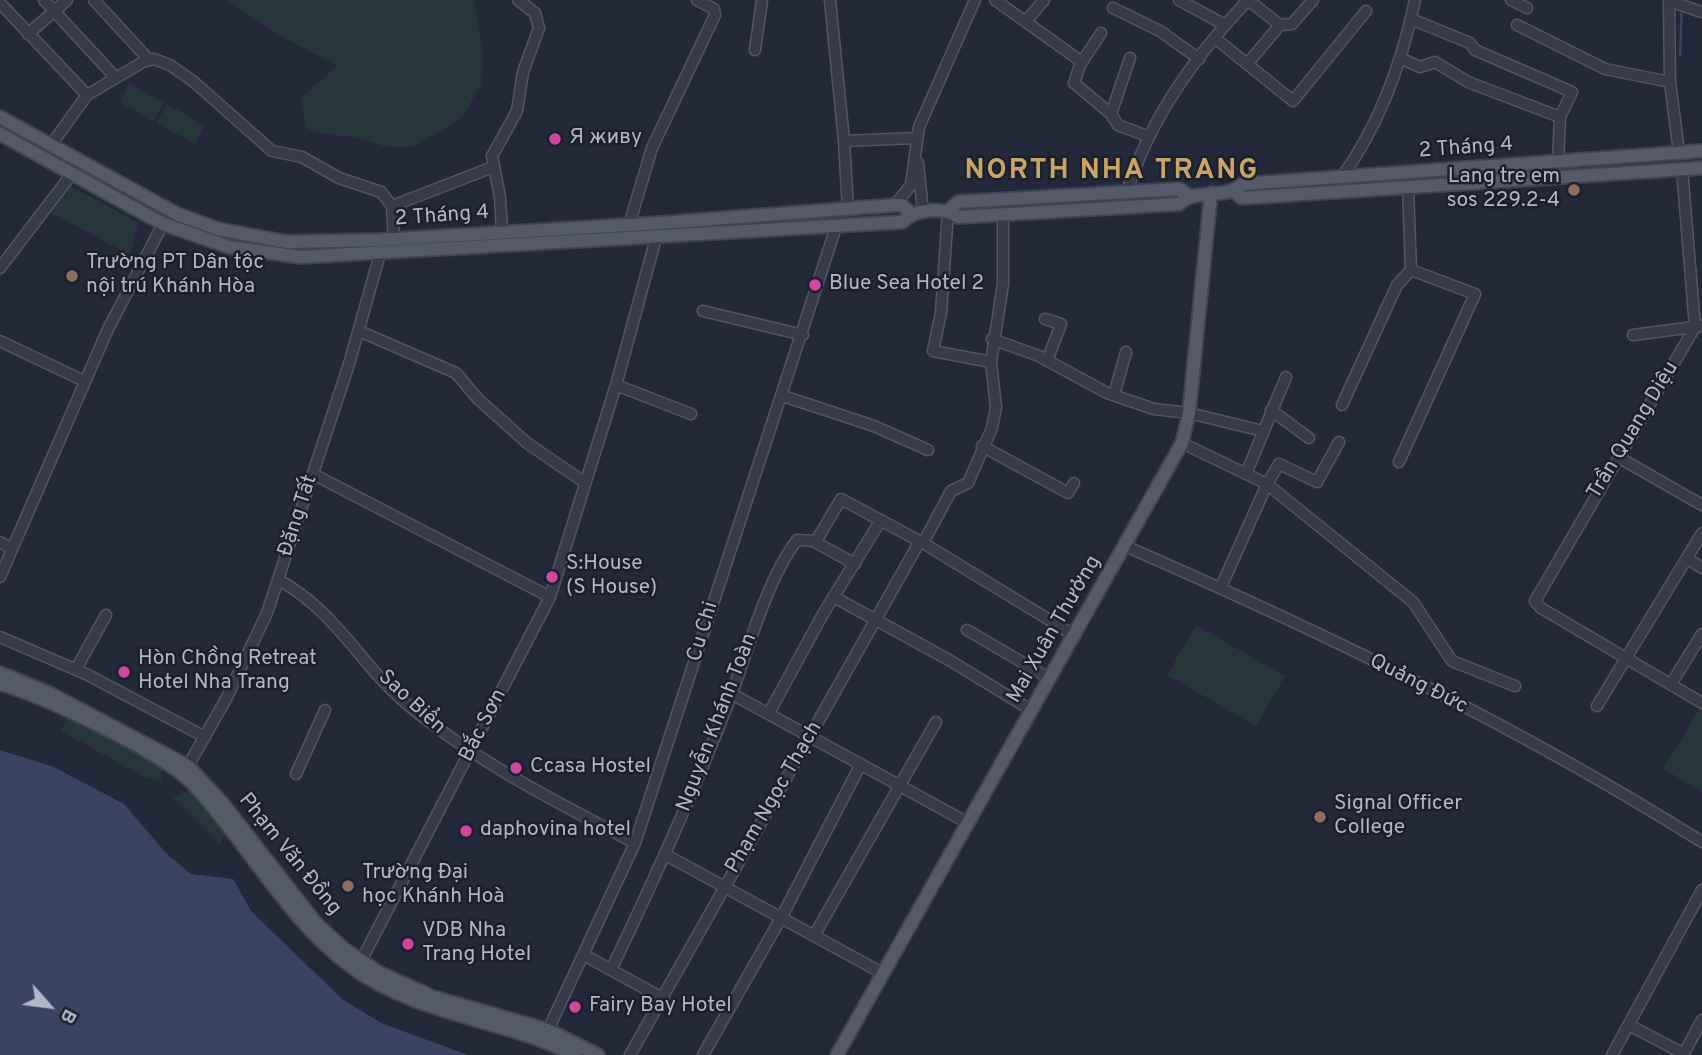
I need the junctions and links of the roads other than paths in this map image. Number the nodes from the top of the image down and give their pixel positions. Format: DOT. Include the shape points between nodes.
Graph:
graph roads {
  1 [pos="44,0"];
  2 [pos="67,0"];
  3 [pos="94,0"];
  4 [pos="518,0"];
  5 [pos="697,0"];
  6 [pos="762,0"];
  7 [pos="830,0"];
  8 [pos="975,0"];
  9 [pos="995,0"];
  10 [pos="1044,0"];
  11 [pos="1179,0"];
  12 [pos="1248,0"];
  13 [pos="1313,0"];
  14 [pos="1415,0"];
  15 [pos="1511,0"];
  16 [pos="1669,0"];
  17 [pos="0,3"];
  18 [pos="1113,8"];
  19 [pos="1527,8"];
  20 [pos="55,11"];
  21 [pos="1366,11"];
  22 [pos="1702,12"];
  23 [pos="1411,19"];
  24 [pos="1027,20"];
  25 [pos="1224,25"];
  26 [pos="1280,25"];
  27 [pos="1517,25"];
  28 [pos="1101,33"];
  29 [pos="29,34"];
  30 [pos="1216,39"];
  31 [pos="755,50"];
  32 [pos="1130,58"];
  33 [pos="1400,58"];
  34 [pos="1199,59"];
  35 [pos="149,60"];
  36 [pos="1082,62"];
  37 [pos="1248,62"];
  38 [pos="115,77"];
  39 [pos="1670,82"];
  40 [pos="87,95"];
  41 [pos="1111,114"];
  42 [pos="0,117"];
  43 [pos="1560,117"];
  44 [pos="0,134"];
  45 [pos="1147,136"];
  46 [pos="916,138"];
  47 [pos="844,141"];
  48 [pos="51,145"];
  49 [pos="1702,151"];
  50 [pos="1679,152"];
  51 [pos="1558,162"];
  52 [pos="493,167"];
  53 [pos="1702,167"];
  54 [pos="1682,169"];
  55 [pos="71,175"];
  56 [pos="1342,177"];
  57 [pos="1408,187"];
  58 [pos="1127,192"];
  59 [pos="1235,192"];
  60 [pos="1211,194"];
  61 [pos="1188,195"];
  62 [pos="895,205"];
  63 [pos="392,206"];
  64 [pos="848,209"];
  65 [pos="948,211"];
  66 [pos="917,212"];
  67 [pos="177,214"];
  68 [pos="1003,214"];
  69 [pos="660,223"];
  70 [pos="163,225"];
  71 [pos="629,225"];
  72 [pos="837,225"];
  73 [pos="502,232"];
  74 [pos="656,238"];
  75 [pos="394,239"];
  76 [pos="380,240"];
  77 [pos="380,254"];
  78 [pos="0,268"];
  79 [pos="1411,270"];
  80 [pos="703,311"];
  81 [pos="1045,319"];
  82 [pos="1699,326"];
  83 [pos="359,331"];
  84 [pos="803,335"];
  85 [pos="1633,335"];
  86 [pos="992,339"];
  87 [pos="0,341"];
  88 [pos="1126,352"];
  89 [pos="1048,361"];
  90 [pos="991,362"];
  91 [pos="1286,377"];
  92 [pos="84,381"];
  93 [pos="616,385"];
  94 [pos="1114,395"];
  95 [pos="783,396"];
  96 [pos="1342,405"];
  97 [pos="1272,410"];
  98 [pos="1189,413"];
  99 [pos="691,414"];
  100 [pos="1263,431"];
  101 [pos="1309,438"];
  102 [pos="1339,442"];
  103 [pos="1182,443"];
  104 [pos="982,446"];
  105 [pos="928,450"];
  106 [pos="1618,457"];
  107 [pos="1399,462"];
  108 [pos="313,474"];
  109 [pos="1245,474"];
  110 [pos="584,482"];
  111 [pos="1074,483"];
  112 [pos="1266,484"];
  113 [pos="1702,505"];
  114 [pos="881,520"];
  115 [pos="1702,533"];
  116 [pos="0,542"];
  117 [pos="815,542"];
  118 [pos="922,542"];
  119 [pos="1125,546"];
  120 [pos="12,548"];
  121 [pos="1687,558"];
  122 [pos="855,564"];
  123 [pos="1702,568"];
  124 [pos="0,577"];
  125 [pos="279,580"];
  126 [pos="1221,587"];
  127 [pos="550,597"];
  128 [pos="834,597"];
  129 [pos="106,615"];
  130 [pos="876,621"];
  131 [pos="967,630"];
  132 [pos="1074,635"];
  133 [pos="1702,636"];
  134 [pos="0,637"];
  135 [pos="1627,658"];
  136 [pos="76,670"];
  137 [pos="0,673"];
  138 [pos="1049,678"];
  139 [pos="0,684"];
  140 [pos="1671,684"];
  141 [pos="1515,686"];
  142 [pos="732,694"];
  143 [pos="1702,703"];
  144 [pos="1597,706"];
  145 [pos="325,710"];
  146 [pos="1031,710"];
  147 [pos="769,713"];
  148 [pos="936,722"];
  149 [pos="811,735"];
  150 [pos="205,737"];
  151 [pos="471,751"];
  152 [pos="861,764"];
  153 [pos="185,769"];
  154 [pos="296,774"];
  155 [pos="900,785"];
  156 [pos="968,823"];
  157 [pos="1702,842"];
  158 [pos="635,843"];
  159 [pos="666,855"];
  160 [pos="725,886"];
  161 [pos="1702,890"];
  162 [pos="781,918"];
  163 [pos="815,934"];
  164 [pos="584,955"];
  165 [pos="358,966"];
  166 [pos="611,970"];
  167 [pos="884,974"];
  168 [pos="664,999"];
  169 [pos="1702,1020"];
  170 [pos="1629,1026"];
  171 [pos="546,1035"];
  172 [pos="575,1055"];
  173 [pos="598,1055"];
  174 [pos="630,1055"];
  175 [pos="703,1055"];
  176 [pos="837,1055"];
  177 [pos="1612,1055"];
  178 [pos="1684,1055"];
  1 -- 20 [label="street"];
  2 -- 20 [label="street"];
  3 -- 35 [label="street"];
  4 -- 52 [label="street" via="535,13 540,28 523,72 517,111 495,147"];
  5 -- 71 [label="street" via="714,9 715,15 652,148"];
  6 -- 31 [label="street"];
  7 -- 47 [label="street"];
  8 -- 46 [label="street"];
  9 -- 24 [label="street"];
  10 -- 24 [label="street"];
  11 -- 25 [label="street"];
  12 -- 25 [label="street"];
  12 -- 26 [label="street"];
  13 -- 26 [label="street" via="1292,24"];
  14 -- 23 [label="street"];
  15 -- 19 [label="street"];
  16 -- 22 [label="street"];
  16 -- 39 [label="street"];
  17 -- 29 [label="street"];
  18 -- 34 [label="street" via="1160,31"];
  20 -- 29 [label="street"];
  20 -- 38 [label="street"];
  21 -- 37 [label="street" via="1296,100 1281,95"];
  23 -- 33 [label="street"];
  23 -- 43 [label="street" via="1572,92"];
  24 -- 36 [label="street"];
  25 -- 30 [label="street"];
  26 -- 37 [label="street"];
  27 -- 39 [label="street" via="1605,69"];
  28 -- 36 [label="street"];
  29 -- 40 [label="street"];
  30 -- 34 [label="street"];
  30 -- 37 [label="street"];
  32 -- 41 [label="street"];
  33 -- 43 [label="street" via="1420,67 1435,62 1468,82"];
  33 -- 56 [label="street" via="1370,131"];
  34 -- 45 [label="street"];
  35 -- 38 [label="street"];
  35 -- 63 [label="street" via="170,65 194,82 272,151 302,157 339,178 382,191"];
  36 -- 41 [label="street" via="1074,83"];
  38 -- 40 [label="street"];
  39 -- 50 [label="street"];
  40 -- 48 [label="street"];
  41 -- 45 [label="street" via="1118,125"];
  42 -- 48 [label="main road, 2 Tháng 4"];
  43 -- 51 [label="street"];
  44 -- 55 [label="main road, 2 Tháng 4"];
  45 -- 58 [label="street"];
  46 -- 47 [label="street"];
  46 -- 62 [label="street" via="911,185"];
  46 -- 66 [label="street"];
  47 -- 64 [label="street"];
  48 -- 67 [label="main road, 2 Tháng 4"];
  49 -- 50 [label="main road, 2 Tháng 4"];
  50 -- 51 [label="main road, 2 Tháng 4"];
  51 -- 56 [label="main road, 2 Tháng 4"];
  52 -- 63 [label="street"];
  52 -- 73 [label="street"];
  53 -- 54 [label="main road, 2 Tháng 4"];
  54 -- 57 [label="main road, 2 Tháng 4"];
  54 -- 82 [label="street"];
  55 -- 70 [label="main road, 2 Tháng 4"];
  55 -- 78 [label="street"];
  56 -- 59 [label="main road, 2 Tháng 4" via="1242,184"];
  57 -- 59 [label="main road, 2 Tháng 4" via="1242,198"];
  57 -- 79 [label="street"];
  58 -- 61 [label="main road, 2 Tháng 4" via="1179,189"];
  58 -- 65 [label="main road, 2 Tháng 4" via="958,202"];
  59 -- 60 [label="main road, 2 Tháng 4"];
  60 -- 61 [label="main road, 2 Tháng 4"];
  60 -- 98 [label="main road, Mai Xuân Thưởng"];
  61 -- 68 [label="main road, 2 Tháng 4" via="1179,204"];
  62 -- 64 [label="main road, 2 Tháng 4"];
  62 -- 66 [label="main road, 2 Tháng 4"];
  63 -- 75 [label="street"];
  64 -- 69 [label="main road, 2 Tháng 4"];
  65 -- 66 [label="main road, 2 Tháng 4"];
  65 -- 68 [label="main road, 2 Tháng 4" via="959,218"];
  65 -- 90 [label="street" via="941,313 933,351"];
  66 -- 72 [label="main road, 2 Tháng 4" via="902,222"];
  67 -- 70 [label="main road"];
  67 -- 76 [label="main road, 2 Tháng 4" via="218,229 287,242"];
  68 -- 86 [label="street, Phạm Ngọc Thạch" via="1003,284"];
  69 -- 71 [label="main road, 2 Tháng 4"];
  69 -- 74 [label="main road"];
  70 -- 77 [label="main road, 2 Tháng 4" via="245,250 302,257"];
  70 -- 92 [label="street"];
  71 -- 73 [label="main road, 2 Tháng 4"];
  72 -- 74 [label="main road, 2 Tháng 4"];
  72 -- 84 [label="street, Cu Chi"];
  73 -- 75 [label="main road, 2 Tháng 4"];
  74 -- 77 [label="main road, 2 Tháng 4"];
  74 -- 93 [label="street, Bắc Sơn"];
  75 -- 76 [label="main road, 2 Tháng 4"];
  76 -- 77 [label="main road"];
  77 -- 83 [label="street, Đặng Tất"];
  79 -- 96 [label="street" via="1397,285"];
  79 -- 107 [label="street" via="1475,294"];
  80 -- 84 [label="street"];
  81 -- 89 [label="street" via="1060,324"];
  82 -- 85 [label="street"];
  82 -- 106 [label="street, Trần Quang Diệu"];
  83 -- 108 [label="street, Đặng Tất"];
  83 -- 110 [label="street" via="456,373 527,443"];
  84 -- 95 [label="street, Cu Chi"];
  86 -- 89 [label="street"];
  86 -- 90 [label="street, Phạm Ngọc Thạch"];
  87 -- 92 [label="street"];
  88 -- 94 [label="street"];
  89 -- 94 [label="street"];
  90 -- 104 [label="street, Phạm Ngọc Thạch" via="996,407"];
  91 -- 97 [label="street"];
  92 -- 120 [label="street"];
  93 -- 99 [label="street"];
  93 -- 110 [label="street, Bắc Sơn"];
  94 -- 98 [label="street" via="1163,411"];
  95 -- 105 [label="street" via="874,426"];
  95 -- 158 [label="street, Cu Chi"];
  97 -- 100 [label="street"];
  97 -- 101 [label="street"];
  98 -- 100 [label="street"];
  98 -- 103 [label="main road, Mai Xuân Thưởng"];
  100 -- 109 [label="street"];
  102 -- 112 [label="street" via="1317,482 1279,464"];
  103 -- 109 [label="street"];
  103 -- 119 [label="main road, Mai Xuân Thưởng"];
  104 -- 111 [label="street" via="1068,493"];
  104 -- 118 [label="street, Phạm Ngọc Thạch" via="968,483 951,491"];
  106 -- 113 [label="street"];
  106 -- 135 [label="street, Trần Quang Diệu" via="1535,599 1541,608"];
  108 -- 125 [label="street, Đặng Tất"];
  108 -- 127 [label="street"];
  109 -- 112 [label="street"];
  110 -- 127 [label="street, Bắc Sơn"];
  112 -- 126 [label="street"];
  112 -- 141 [label="street" via="1413,602 1452,661"];
  114 -- 117 [label="street" via="841,499"];
  114 -- 118 [label="street"];
  114 -- 122 [label="street"];
  115 -- 121 [label="street"];
  116 -- 120 [label="street"];
  117 -- 122 [label="street"];
  117 -- 142 [label="street, Nguyễn Khánh Toàn" via="802,538 794,545 746,647"];
  118 -- 130 [label="street, Phạm Ngọc Thạch"];
  118 -- 132 [label="street"];
  119 -- 126 [label="street, Quảng Đức"];
  119 -- 132 [label="main road, Mai Xuân Thưởng"];
  120 -- 124 [label="street"];
  121 -- 123 [label="street"];
  121 -- 135 [label="street"];
  122 -- 128 [label="street"];
  125 -- 150 [label="street, Đặng Tất" via="252,647"];
  125 -- 151 [label="street, Sao Biển" via="329,616 406,703"];
  126 -- 157 [label="street, Quảng Đức" via="1609,784"];
  127 -- 151 [label="street, Bắc Sơn"];
  128 -- 130 [label="street"];
  128 -- 147 [label="street"];
  129 -- 136 [label="street"];
  130 -- 146 [label="street"];
  130 -- 149 [label="street, Phạm Ngọc Thạch"];
  131 -- 138 [label="street"];
  132 -- 138 [label="main road, Mai Xuân Thưởng"];
  133 -- 140 [label="street"];
  134 -- 136 [label="street"];
  135 -- 140 [label="street"];
  135 -- 144 [label="street"];
  136 -- 150 [label="street"];
  137 -- 153 [label="main road, Phạm Văn Đồng" via="155,746"];
  138 -- 146 [label="main road, Mai Xuân Thưởng"];
  139 -- 153 [label="main road, Phạm Văn Đồng"];
  140 -- 143 [label="street"];
  142 -- 147 [label="street"];
  142 -- 159 [label="street, Nguyễn Khánh Toàn"];
  145 -- 154 [label="street"];
  146 -- 156 [label="main road, Mai Xuân Thưởng"];
  147 -- 149 [label="street"];
  148 -- 155 [label="street"];
  149 -- 152 [label="street"];
  149 -- 160 [label="street, Phạm Ngọc Thạch"];
  150 -- 153 [label="street, Đặng Tất"];
  151 -- 158 [label="street, Sao Biển" via="517,782"];
  151 -- 165 [label="street, Bắc Sơn"];
  152 -- 155 [label="street"];
  152 -- 162 [label="street"];
  153 -- 165 [label="main road, Phạm Văn Đồng" via="224,805 316,922"];
  155 -- 156 [label="street"];
  155 -- 163 [label="street"];
  156 -- 167 [label="main road, Mai Xuân Thưởng"];
  158 -- 164 [label="street, Cu Chi"];
  159 -- 160 [label="street"];
  159 -- 166 [label="street, Nguyễn Khánh Toàn"];
  160 -- 162 [label="street"];
  160 -- 168 [label="street, Phạm Ngọc Thạch"];
  161 -- 170 [label="street"];
  162 -- 163 [label="street"];
  162 -- 175 [label="street"];
  163 -- 167 [label="street"];
  164 -- 166 [label="street"];
  164 -- 171 [label="street, Cu Chi"];
  165 -- 171 [label="main road, Phạm Văn Đồng"];
  166 -- 168 [label="street"];
  167 -- 176 [label="main road, Mai Xuân Thưởng"];
  168 -- 174 [label="street, Phạm Ngọc Thạch"];
  169 -- 178 [label="street"];
  170 -- 177 [label="street"];
  170 -- 178 [label="street"];
  171 -- 172 [label="main road, Phạm Văn Đồng"];
  171 -- 173 [label="main road, Phạm Văn Đồng"];
}
